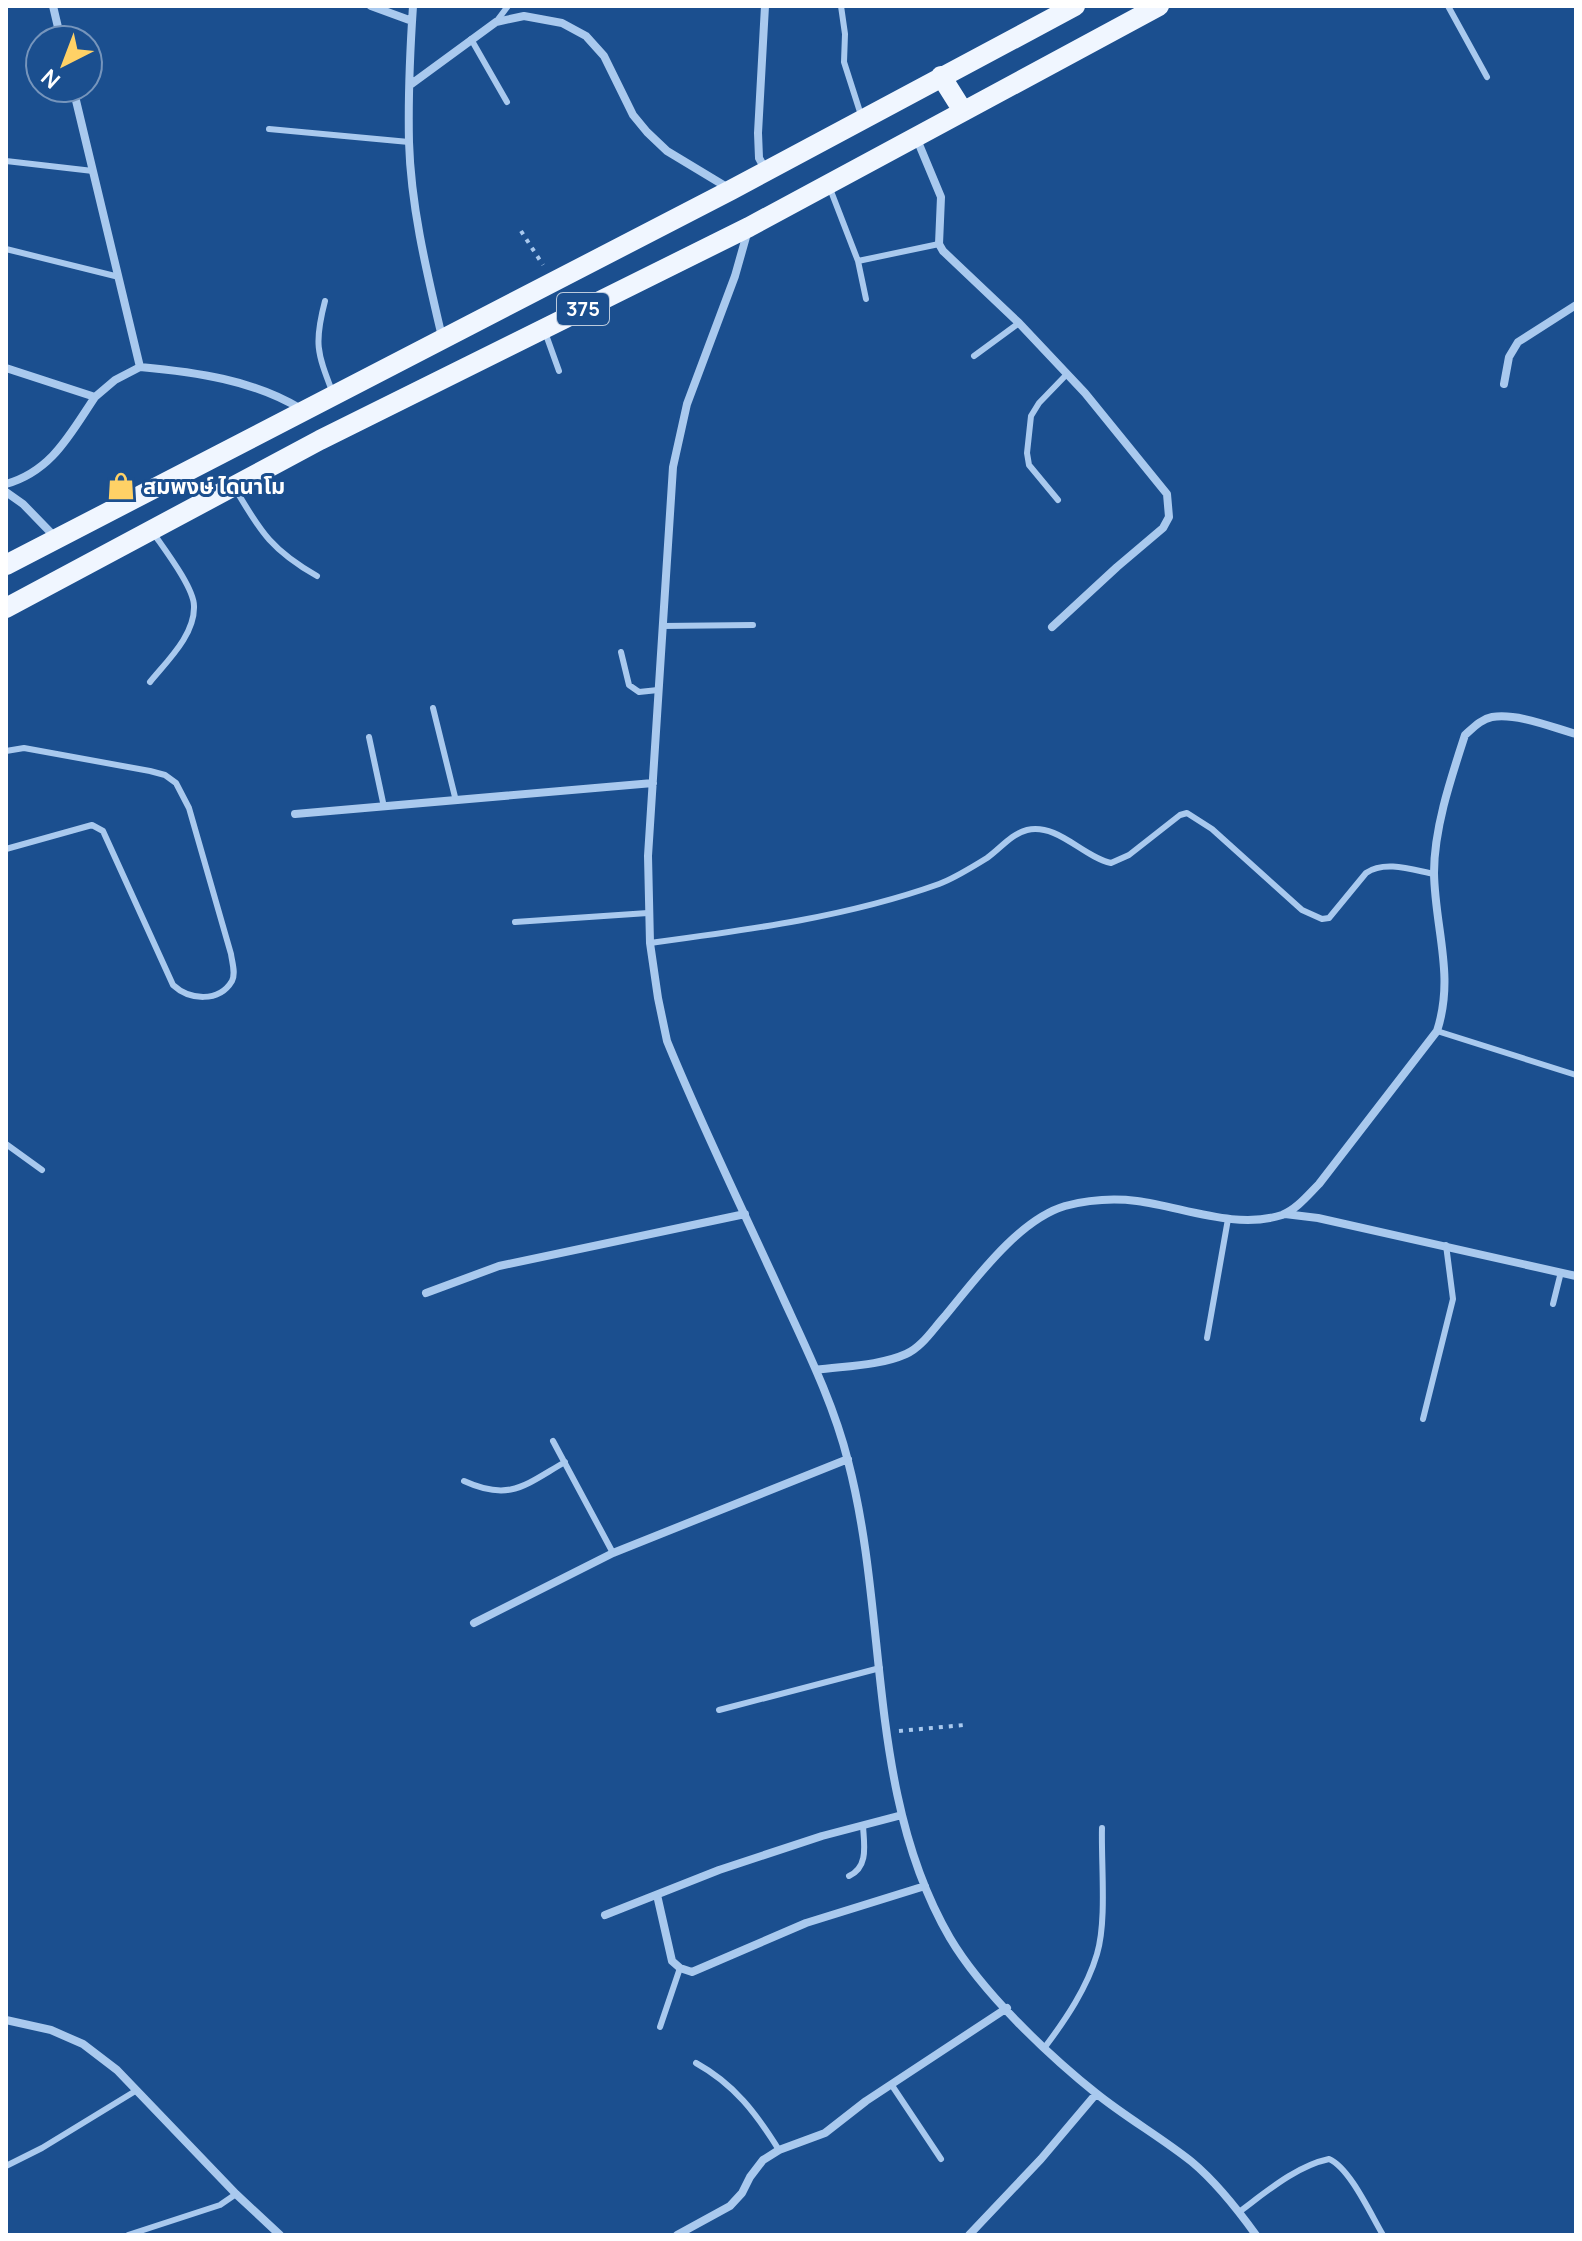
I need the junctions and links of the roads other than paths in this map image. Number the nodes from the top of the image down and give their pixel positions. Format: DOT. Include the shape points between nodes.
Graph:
graph roads {
  1 [pos="371,6"];
  2 [pos="413,6"];
  3 [pos="508,6"];
  4 [pos="765,6"];
  5 [pos="841,6"];
  6 [pos="1075,6"];
  7 [pos="1159,6"];
  8 [pos="1448,6"];
  9 [pos="412,21"];
  10 [pos="496,22"];
  11 [pos="471,39"];
  12 [pos="941,76"];
  13 [pos="1487,77"];
  14 [pos="410,85"];
  15 [pos="507,102"];
  16 [pos="77,104"];
  17 [pos="963,111"];
  18 [pos="862,118"];
  19 [pos="269,129"];
  20 [pos="916,136"];
  21 [pos="409,142"];
  22 [pos="6,161"];
  23 [pos="93,171"];
  24 [pos="766,171"];
  25 [pos="828,184"];
  26 [pos="731,190"];
  27 [pos="749,227"];
  28 [pos="939,244"];
  29 [pos="6,249"];
  30 [pos="858,261"];
  31 [pos="119,277"];
  32 [pos="866,299"];
  33 [pos="325,301"];
  34 [pos="1576,305"];
  35 [pos="1019,323"];
  36 [pos="544,329"];
  37 [pos="442,337"];
  38 [pos="974,356"];
  39 [pos="140,367"];
  40 [pos="6,368"];
  41 [pos="559,371"];
  42 [pos="1067,374"];
  43 [pos="1504,384"];
  44 [pos="333,395"];
  45 [pos="95,397"];
  46 [pos="303,410"];
  47 [pos="6,484"];
  48 [pos="234,486"];
  49 [pos="6,492"];
  50 [pos="1058,500"];
  51 [pos="152,530"];
  52 [pos="56,537"];
  53 [pos="6,565"];
  54 [pos="317,576"];
  55 [pos="6,608"];
  56 [pos="753,625"];
  57 [pos="662,626"];
  58 [pos="1052,627"];
  59 [pos="621,652"];
  60 [pos="150,682"];
  61 [pos="658,690"];
  62 [pos="433,708"];
  63 [pos="1576,734"];
  64 [pos="369,737"];
  65 [pos="6,751"];
  66 [pos="653,783"];
  67 [pos="456,801"];
  68 [pos="384,807"];
  69 [pos="295,814"];
  70 [pos="6,849"];
  71 [pos="1434,874"];
  72 [pos="648,913"];
  73 [pos="515,922"];
  74 [pos="650,943"];
  75 [pos="1437,1031"];
  76 [pos="1576,1075"];
  77 [pos="6,1144"];
  78 [pos="42,1170"];
  79 [pos="745,1214"];
  80 [pos="1284,1214"];
  81 [pos="1228,1219"];
  82 [pos="1446,1245"];
  83 [pos="1561,1272"];
  84 [pos="1576,1276"];
  85 [pos="426,1293"];
  86 [pos="1553,1304"];
  87 [pos="1207,1338"];
  88 [pos="816,1370"];
  89 [pos="1423,1419"];
  90 [pos="553,1441"];
  91 [pos="848,1459"];
  92 [pos="565,1462"];
  93 [pos="464,1481"];
  94 [pos="613,1553"];
  95 [pos="474,1623"];
  96 [pos="880,1668"];
  97 [pos="719,1710"];
  98 [pos="902,1815"];
  99 [pos="863,1826"];
  100 [pos="1102,1828"];
  101 [pos="849,1876"];
  102 [pos="925,1886"];
  103 [pos="657,1895"];
  104 [pos="605,1915"];
  105 [pos="680,1968"];
  106 [pos="1007,2008"];
  107 [pos="6,2020"];
  108 [pos="660,2027"];
  109 [pos="1045,2047"];
  110 [pos="696,2063"];
  111 [pos="891,2084"];
  112 [pos="137,2090"];
  113 [pos="1096,2094"];
  114 [pos="779,2150"];
  115 [pos="941,2159"];
  116 [pos="6,2166"];
  117 [pos="236,2194"];
  118 [pos="1239,2212"];
  119 [pos="128,2235"];
  120 [pos="280,2235"];
  121 [pos="677,2235"];
  122 [pos="969,2235"];
  123 [pos="1256,2235"];
  124 [pos="1383,2235"];
  1 -- 9 [label="street"];
  2 -- 9 [label="street"];
  3 -- 10 [label="lane"];
  4 -- 24 [label="street" via="758,133 759,158"];
  5 -- 18 [label="lane" via="844,62"];
  6 -- 12 [label="main road, 375"];
  7 -- 17 [label="main road, 375"];
  8 -- 13 [label="lane"];
  9 -- 14 [label="street"];
  10 -- 11 [label="street"];
  10 -- 26 [label="street" via="524,16 562,23 586,36 604,56 647,132 667,151"];
  11 -- 14 [label="street"];
  11 -- 15 [label="lane"];
  12 -- 17 [label="main road"];
  12 -- 18 [label="main road, 375"];
  14 -- 21 [label="street"];
  16 -- 23 [label="street"];
  17 -- 20 [label="main road, 375"];
  18 -- 24 [label="main road, 375"];
  19 -- 21 [label="lane"];
  20 -- 25 [label="main road, 375"];
  20 -- 28 [label="street" via="941,197"];
  21 -- 37 [label="street" via="418,223"];
  22 -- 23 [label="lane"];
  23 -- 31 [label="street"];
  24 -- 26 [label="main road, 375"];
  25 -- 27 [label="main road, 375"];
  25 -- 30 [label="lane"];
  26 -- 37 [label="main road, 375"];
  27 -- 36 [label="main road, 375"];
  27 -- 57 [label="street" via="687,404 673,467"];
  28 -- 30 [label="lane"];
  28 -- 35 [label="street"];
  29 -- 31 [label="lane"];
  30 -- 32 [label="lane"];
  31 -- 39 [label="street"];
  33 -- 44 [label="lane" via="317,345"];
  34 -- 43 [label="street" via="1518,342"];
  35 -- 38 [label="lane"];
  35 -- 42 [label="street"];
  36 -- 41 [label="lane"];
  36 -- 48 [label="main road, 375"];
  37 -- 44 [label="main road, 375"];
  39 -- 45 [label="street"];
  39 -- 46 [label="street" via="231,381"];
  40 -- 45 [label="street"];
  42 -- 50 [label="lane" via="1031,416 1027,453 1029,465"];
  42 -- 58 [label="street" via="1167,494 1169,517"];
  44 -- 46 [label="main road, 375"];
  45 -- 47 [label="street" via="40,469"];
  46 -- 52 [label="main road, 375"];
  48 -- 51 [label="main road, 375"];
  48 -- 54 [label="lane" via="275,548"];
  49 -- 52 [label="street"];
  51 -- 55 [label="main road, 375"];
  51 -- 60 [label="lane" via="194,603 185,637"];
  52 -- 53 [label="main road, 375"];
  56 -- 57 [label="lane"];
  57 -- 61 [label="street"];
  59 -- 61 [label="lane" via="629,685 639,692"];
  61 -- 66 [label="street"];
  62 -- 67 [label="lane"];
  63 -- 71 [label="street" via="1517,719 1492,717 1477,723 1465,735 1460,751"];
  64 -- 68 [label="lane"];
  65 -- 70 [label="lane" via="24,748 150,771 176,783 189,808 227,939 234,971 231,982 214,995 197,998 173,985 103,831 92,825"];
  66 -- 67 [label="street"];
  66 -- 72 [label="street"];
  67 -- 68 [label="street"];
  68 -- 69 [label="street"];
  71 -- 74 [label="lane" via="1374,867 1329,918 1322,919 1302,910 1187,813 1111,863 1043,830 1028,830 941,884 828,914"];
  71 -- 75 [label="street" via="1446,972"];
  72 -- 73 [label="lane"];
  72 -- 74 [label="street"];
  74 -- 79 [label="street" via="667,1041"];
  75 -- 76 [label="lane"];
  75 -- 80 [label="street" via="1319,1184"];
  77 -- 78 [label="lane"];
  79 -- 85 [label="street" via="499,1266"];
  79 -- 88 [label="street"];
  80 -- 81 [label="street"];
  80 -- 82 [label="street"];
  81 -- 87 [label="lane"];
  81 -- 88 [label="street" via="1137,1201 1096,1199 1063,1207 1021,1233 908,1353"];
  82 -- 83 [label="street"];
  82 -- 89 [label="lane" via="1453,1299"];
  83 -- 84 [label="street"];
  83 -- 86 [label="lane"];
  88 -- 91 [label="street"];
  90 -- 92 [label="lane"];
  91 -- 94 [label="street"];
  91 -- 96 [label="street" via="869,1568"];
  92 -- 93 [label="lane" via="514,1490 494,1492"];
  92 -- 94 [label="lane"];
  94 -- 95 [label="street"];
  96 -- 97 [label="lane"];
  96 -- 98 [label="street"];
  98 -- 99 [label="street"];
  98 -- 102 [label="street"];
  99 -- 101 [label="lane" via="864,1857"];
  99 -- 103 [label="street" via="747,1860"];
  100 -- 109 [label="lane" via="1097,1953 1068,2017"];
  102 -- 105 [label="street" via="806,1923 692,1972"];
  102 -- 106 [label="street" via="951,1939"];
  103 -- 104 [label="street"];
  103 -- 105 [label="street" via="672,1961"];
  105 -- 108 [label="lane"];
  106 -- 109 [label="street"];
  106 -- 111 [label="street"];
  107 -- 112 [label="street" via="83,2044"];
  109 -- 113 [label="street"];
  110 -- 114 [label="lane" via="740,2094"];
  111 -- 114 [label="street" via="825,2133"];
  111 -- 115 [label="lane"];
  112 -- 116 [label="lane"];
  112 -- 117 [label="street"];
  113 -- 118 [label="street" via="1194,2164"];
  113 -- 122 [label="street"];
  114 -- 121 [label="street" via="763,2160 730,2206"];
  117 -- 119 [label="lane" via="220,2205"];
  117 -- 120 [label="street"];
  118 -- 123 [label="street"];
  118 -- 124 [label="lane" via="1301,2170 1329,2159 1346,2174"];
}
